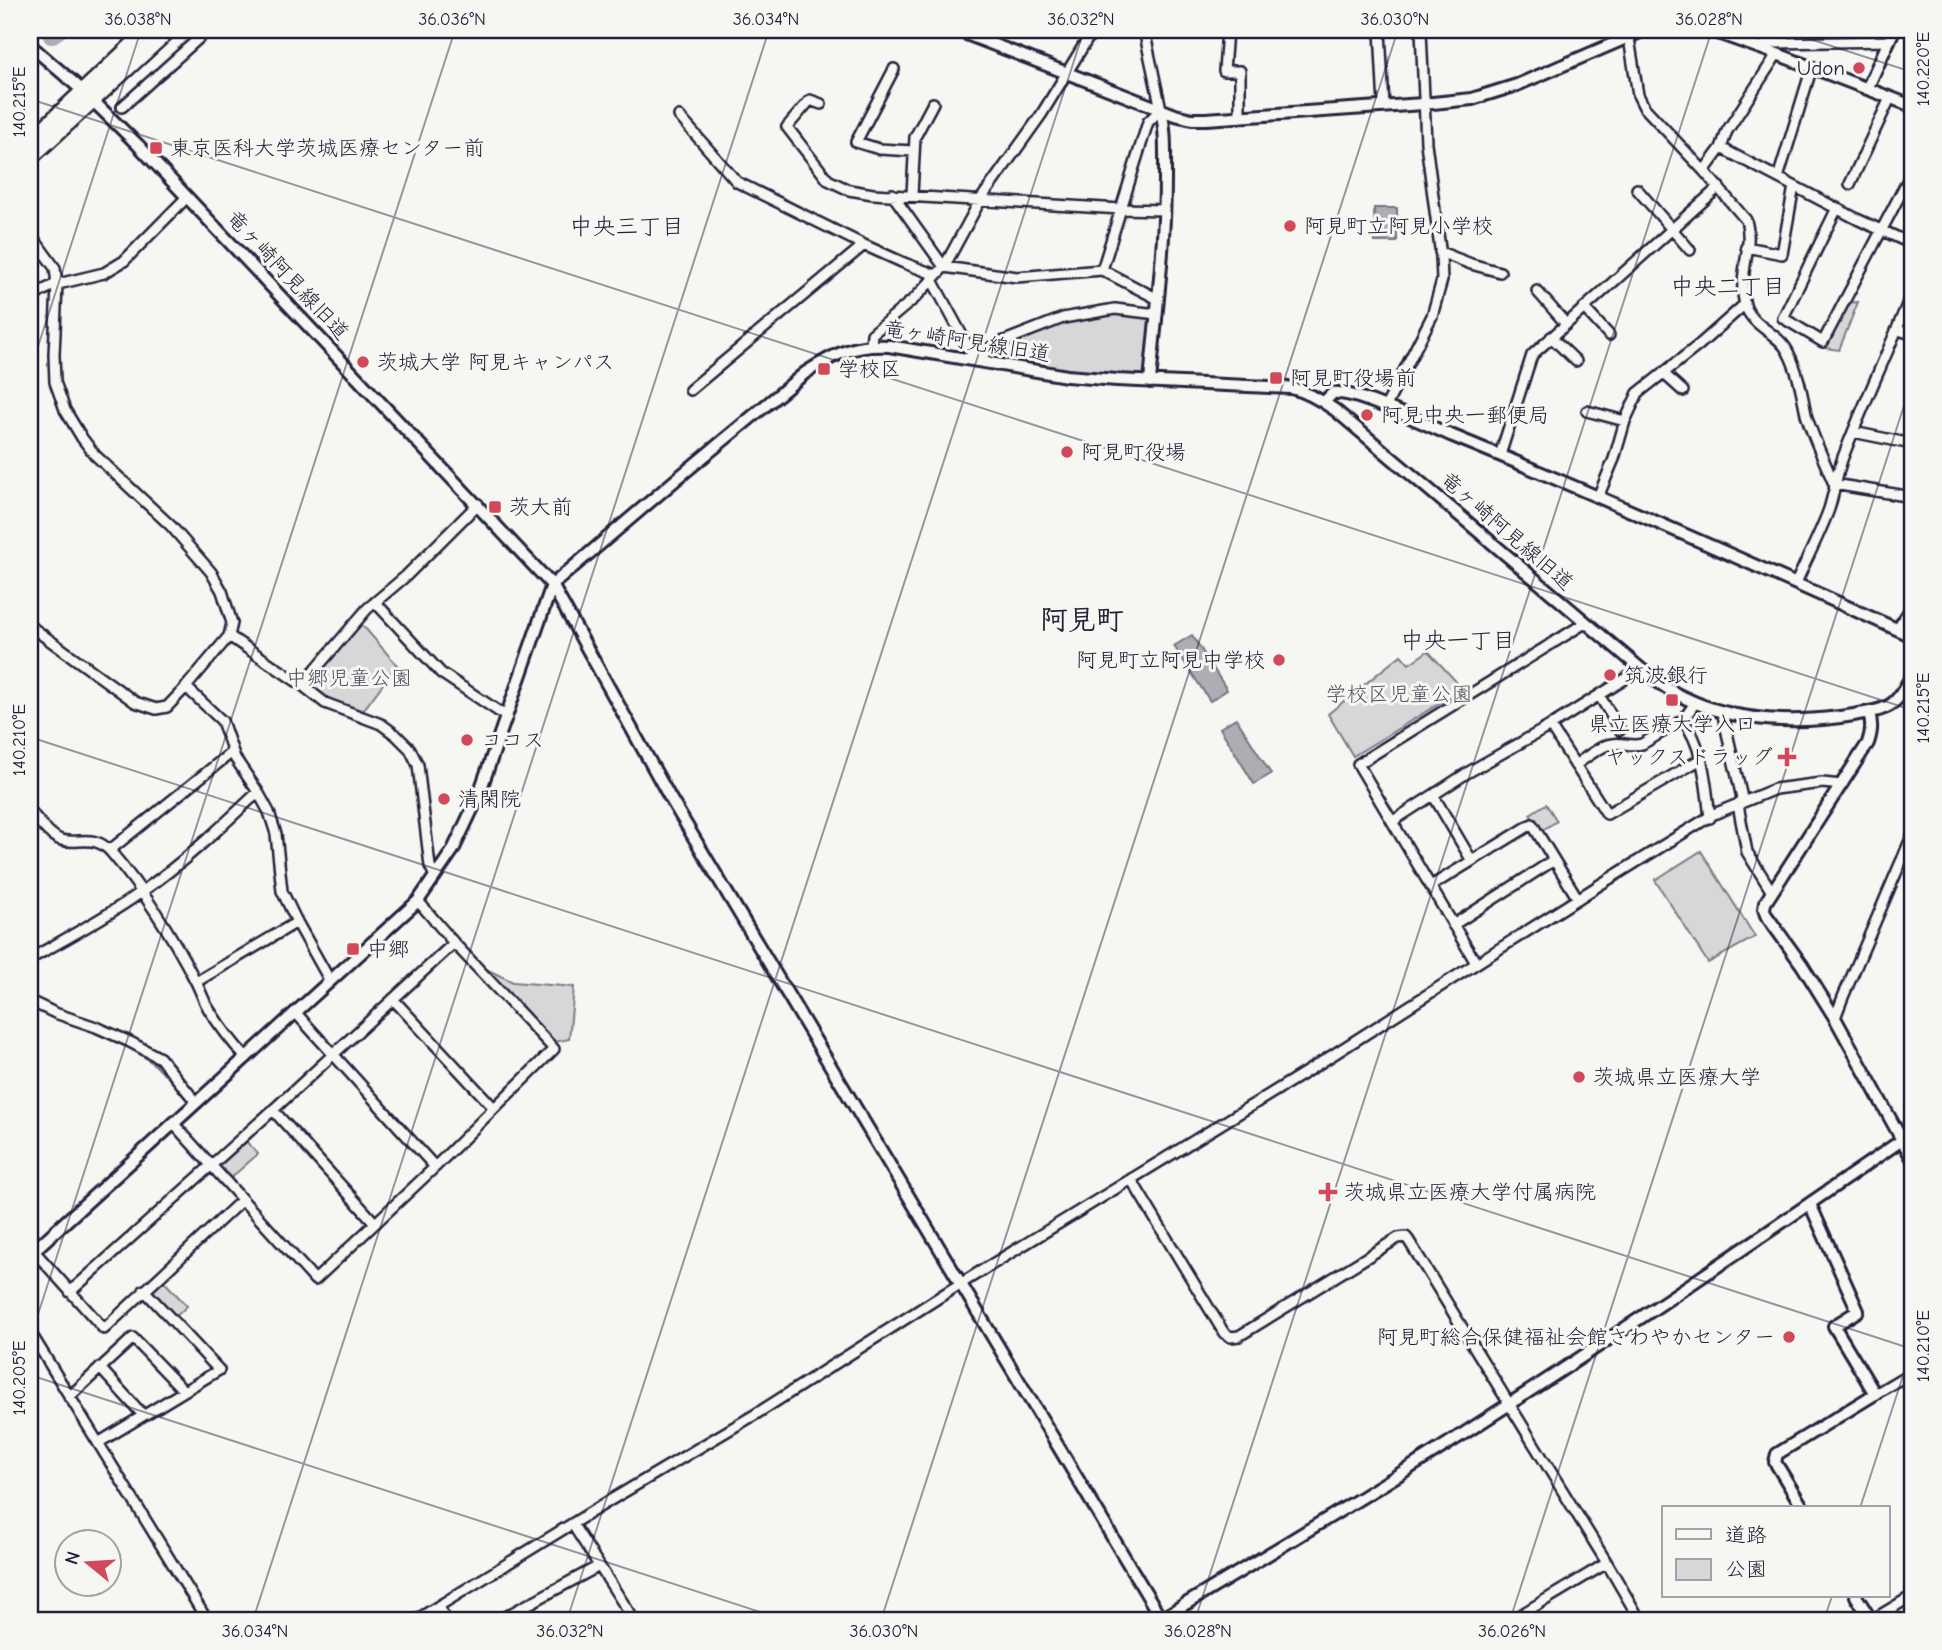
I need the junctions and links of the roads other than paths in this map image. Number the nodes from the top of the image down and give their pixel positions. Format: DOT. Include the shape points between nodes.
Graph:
graph roads {
  1 [pos="148,30"];
  2 [pos="169,30"];
  3 [pos="208,30"];
  4 [pos="956,30"];
  5 [pos="1093,30"];
  6 [pos="1144,30"];
  7 [pos="1227,30"];
  8 [pos="1380,30"];
  9 [pos="1421,30"];
  10 [pos="1645,30"];
  11 [pos="1709,30"];
  12 [pos="1891,35"];
  13 [pos="1629,38"];
  14 [pos="30,46"];
  15 [pos="1759,47"];
  16 [pos="1777,54"];
  17 [pos="1811,67"];
  18 [pos="894,69"];
  19 [pos="1066,71"];
  20 [pos="1867,89"];
  21 [pos="88,95"];
  22 [pos="1890,98"];
  23 [pos="933,103"];
  24 [pos="821,104"];
  25 [pos="1423,104"];
  26 [pos="1912,106"];
  27 [pos="122,107"];
  28 [pos="1384,107"];
  29 [pos="1161,109"];
  30 [pos="679,116"];
  31 [pos="1240,117"];
  32 [pos="30,141"];
  33 [pos="1721,148"];
  34 [pos="913,151"];
  35 [pos="30,158"];
  36 [pos="1704,171"];
  37 [pos="1912,172"];
  38 [pos="1778,178"];
  39 [pos="1850,184"];
  40 [pos="1794,186"];
  41 [pos="1719,187"];
  42 [pos="1637,189"];
  43 [pos="892,194"];
  44 [pos="912,195"];
  45 [pos="187,197"];
  46 [pos="981,200"];
  47 [pos="1837,208"];
  48 [pos="1121,209"];
  49 [pos="1165,210"];
  50 [pos="1672,229"];
  51 [pos="1881,230"];
  52 [pos="30,236"];
  53 [pos="1912,244"];
  54 [pos="864,245"];
  55 [pos="1746,247"];
  56 [pos="1690,250"];
  57 [pos="1440,252"];
  58 [pos="944,267"];
  59 [pos="1102,270"];
  60 [pos="1500,272"];
  61 [pos="934,277"];
  62 [pos="57,284"];
  63 [pos="1537,291"];
  64 [pos="1912,292"];
  65 [pos="1158,299"];
  66 [pos="30,300"];
  67 [pos="1745,304"];
  68 [pos="1584,308"];
  69 [pos="1157,314"];
  70 [pos="1566,324"];
  71 [pos="1898,330"];
  72 [pos="1912,334"];
  73 [pos="1609,335"];
  74 [pos="1552,337"];
  75 [pos="871,345"];
  76 [pos="976,361"];
  77 [pos="1576,361"];
  78 [pos="1663,373"];
  79 [pos="1150,382"];
  80 [pos="690,390"];
  81 [pos="1683,391"];
  82 [pos="1324,402"];
  83 [pos="1385,408"];
  84 [pos="1587,411"];
  85 [pos="1625,421"];
  86 [pos="1853,432"];
  87 [pos="1912,444"];
  88 [pos="1500,455"];
  89 [pos="1834,484"];
  90 [pos="1598,497"];
  91 [pos="1912,497"];
  92 [pos="478,504"];
  93 [pos="1796,583"];
  94 [pos="552,584"];
  95 [pos="375,602"];
  96 [pos="1912,606"];
  97 [pos="1585,623"];
  98 [pos="30,626"];
  99 [pos="1897,629"];
  100 [pos="229,636"];
  101 [pos="1912,636"];
  102 [pos="1641,669"];
  103 [pos="1912,675"];
  104 [pos="302,685"];
  105 [pos="186,687"];
  106 [pos="1599,695"];
  107 [pos="1695,703"];
  108 [pos="1722,711"];
  109 [pos="1869,712"];
  110 [pos="508,717"];
  111 [pos="1683,720"];
  112 [pos="1550,726"];
  113 [pos="1620,730"];
  114 [pos="233,752"];
  115 [pos="1701,759"];
  116 [pos="1575,765"];
  117 [pos="1842,785"];
  118 [pos="258,792"];
  119 [pos="1433,795"];
  120 [pos="1738,804"];
  121 [pos="30,811"];
  122 [pos="1710,818"];
  123 [pos="1393,821"];
  124 [pos="1912,836"];
  125 [pos="110,850"];
  126 [pos="1554,860"];
  127 [pos="1472,861"];
  128 [pos="435,876"];
  129 [pos="1431,886"];
  130 [pos="141,892"];
  131 [pos="1772,892"];
  132 [pos="1578,899"];
  133 [pos="418,901"];
  134 [pos="296,922"];
  135 [pos="1454,925"];
  136 [pos="454,943"];
  137 [pos="30,959"];
  138 [pos="1476,963"];
  139 [pos="330,981"];
  140 [pos="196,982"];
  141 [pos="393,999"];
  142 [pos="30,1001"];
  143 [pos="295,1012"];
  144 [pos="1835,1018"];
  145 [pos="332,1054"];
  146 [pos="246,1058"];
  147 [pos="196,1102"];
  148 [pos="494,1108"];
  149 [pos="273,1110"];
  150 [pos="173,1123"];
  151 [pos="1902,1140"];
  152 [pos="1912,1158"];
  153 [pos="210,1165"];
  154 [pos="435,1167"];
  155 [pos="1131,1179"];
  156 [pos="242,1200"];
  157 [pos="1810,1203"];
  158 [pos="375,1223"];
  159 [pos="32,1252"];
  160 [pos="960,1284"];
  161 [pos="144,1290"];
  162 [pos="70,1292"];
  163 [pos="30,1332"];
  164 [pos="100,1368"];
  165 [pos="1912,1372"];
  166 [pos="184,1391"];
  167 [pos="1875,1394"];
  168 [pos="69,1397"];
  169 [pos="1509,1404"];
  170 [pos="143,1415"];
  171 [pos="98,1443"];
  172 [pos="1802,1506"];
  173 [pos="573,1525"];
  174 [pos="1607,1563"];
  175 [pos="599,1566"];
  176 [pos="1912,1596"];
  177 [pos="1857,1598"];
  178 [pos="438,1607"];
  179 [pos="207,1620"];
  180 [pos="416,1620"];
  181 [pos="446,1620"];
  182 [pos="499,1620"];
  183 [pos="634,1620"];
  184 [pos="1160,1620"];
  185 [pos="1512,1620"];
  186 [pos="1640,1620"];
  187 [pos="1872,1620"];
  1 -- 21 [label="highway"];
  2 -- 21 [label="highway"];
  3 -- 27 [label="street"];
  4 -- 19 [label="street"];
  5 -- 19 [label="street"];
  6 -- 29 [label="street"];
  7 -- 31 [label="street" via="1224,71 1240,71"];
  8 -- 28 [label="street"];
  9 -- 25 [label="street"];
  10 -- 13 [label="street"];
  11 -- 15 [label="street"];
  12 -- 15 [label="street"];
  12 -- 20 [label="street"];
  13 -- 25 [label="street" via="1496,93"];
  13 -- 36 [label="street" via="1638,96 1644,107"];
  14 -- 21 [label="street, 竜ヶ崎阿見線旧道"];
  15 -- 16 [label="street"];
  16 -- 17 [label="street"];
  16 -- 33 [label="street" via="1727,131"];
  17 -- 20 [label="street"];
  17 -- 38 [label="street"];
  18 -- 34 [label="street" via="856,142"];
  19 -- 29 [label="street"];
  19 -- 46 [label="street"];
  20 -- 22 [label="street"];
  21 -- 32 [label="highway"];
  21 -- 35 [label="highway"];
  21 -- 45 [label="street, 竜ヶ崎阿見線旧道"];
  22 -- 26 [label="street"];
  22 -- 39 [label="street"];
  23 -- 34 [label="street" via="915,137"];
  24 -- 43 [label="street" via="810,100 787,127 818,169 849,190"];
  25 -- 28 [label="street"];
  25 -- 57 [label="street"];
  28 -- 31 [label="street"];
  29 -- 31 [label="street" via="1192,119"];
  29 -- 48 [label="street" via="1148,122"];
  29 -- 49 [label="street"];
  30 -- 54 [label="street" via="737,182"];
  33 -- 36 [label="street"];
  33 -- 38 [label="street"];
  34 -- 44 [label="street"];
  36 -- 41 [label="street"];
  37 -- 51 [label="street"];
  38 -- 40 [label="street"];
  40 -- 47 [label="street"];
  40 -- 55 [label="street" via="1782,254"];
  41 -- 50 [label="street"];
  41 -- 55 [label="street" via="1746,220"];
  42 -- 50 [label="street"];
  43 -- 44 [label="street"];
  43 -- 58 [label="street"];
  44 -- 46 [label="street"];
  45 -- 62 [label="street" via="124,261 104,273"];
  45 -- 92 [label="street, 竜ヶ崎阿見線旧道"];
  46 -- 48 [label="street"];
  46 -- 58 [label="street"];
  47 -- 51 [label="street"];
  47 -- 51 [label="street" via="1783,318 1822,342"];
  48 -- 49 [label="street"];
  48 -- 59 [label="street"];
  49 -- 65 [label="street"];
  50 -- 56 [label="street"];
  50 -- 68 [label="street"];
  51 -- 53 [label="street"];
  52 -- 62 [label="street" via="55,268"];
  54 -- 61 [label="street"];
  54 -- 80 [label="street"];
  55 -- 67 [label="street"];
  57 -- 60 [label="street"];
  57 -- 83 [label="street" via="1442,280 1432,316"];
  58 -- 59 [label="street" via="1017,277"];
  58 -- 61 [label="street"];
  59 -- 65 [label="street"];
  61 -- 75 [label="street" via="872,334"];
  61 -- 76 [label="street"];
  62 -- 66 [label="street"];
  62 -- 100 [label="street" via="55,382 65,410 96,455 211,572 232,623"];
  63 -- 70 [label="street"];
  64 -- 71 [label="street"];
  65 -- 69 [label="street"];
  67 -- 78 [label="street"];
  67 -- 89 [label="street" via="1751,317 1788,349"];
  68 -- 70 [label="street"];
  68 -- 73 [label="street"];
  69 -- 76 [label="street" via="1115,309 1063,318 994,345"];
  69 -- 79 [label="street"];
  70 -- 74 [label="street"];
  71 -- 72 [label="street"];
  71 -- 86 [label="street"];
  74 -- 77 [label="street"];
  74 -- 88 [label="street" via="1532,355"];
  75 -- 76 [label="street, 竜ヶ崎阿見線旧道"];
  75 -- 94 [label="street, 竜ヶ崎阿見線旧道" via="848,349 805,373"];
  76 -- 79 [label="street, 竜ヶ崎阿見線旧道" via="1067,376"];
  78 -- 81 [label="street"];
  78 -- 85 [label="street" via="1638,393"];
  79 -- 82 [label="street, 竜ヶ崎阿見線旧道" via="1291,388"];
  82 -- 83 [label="street" via="1337,392"];
  82 -- 97 [label="street, 竜ヶ崎阿見線旧道"];
  83 -- 88 [label="street"];
  84 -- 85 [label="street"];
  85 -- 90 [label="street"];
  86 -- 87 [label="street"];
  86 -- 89 [label="street"];
  88 -- 90 [label="street"];
  89 -- 91 [label="street"];
  89 -- 93 [label="street" via="1821,531"];
  90 -- 93 [label="street"];
  92 -- 94 [label="street, 竜ヶ崎阿見線旧道"];
  92 -- 95 [label="street"];
  93 -- 99 [label="street"];
  94 -- 110 [label="street"];
  94 -- 160 [label="street" via="669,796"];
  95 -- 104 [label="street"];
  95 -- 110 [label="street" via="441,673"];
  96 -- 99 [label="street"];
  97 -- 102 [label="street, 竜ヶ崎阿見線旧道"];
  97 -- 123 [label="street" via="1357,764"];
  98 -- 105 [label="street" via="135,702 156,709 167,707"];
  99 -- 101 [label="street"];
  100 -- 104 [label="street"];
  100 -- 105 [label="street"];
  102 -- 106 [label="street"];
  102 -- 107 [label="street, 竜ヶ崎阿見線旧道"];
  103 -- 109 [label="street, 竜ヶ崎阿見線旧道" via="1894,702"];
  104 -- 128 [label="street" via="325,703 381,724 410,749 418,765"];
  105 -- 114 [label="street" via="222,721"];
  106 -- 112 [label="street"];
  106 -- 113 [label="street"];
  107 -- 108 [label="street, 竜ヶ崎阿見線旧道"];
  107 -- 111 [label="street"];
  108 -- 109 [label="street, 竜ヶ崎阿見線旧道" via="1781,720"];
  108 -- 120 [label="street" via="1742,798"];
  109 -- 117 [label="street" via="1868,743"];
  110 -- 128 [label="street" via="468,821"];
  111 -- 115 [label="street" via="1693,733"];
  111 -- 116 [label="street" via="1642,744 1615,743"];
  112 -- 116 [label="street"];
  112 -- 119 [label="street"];
  114 -- 118 [label="street"];
  114 -- 125 [label="street"];
  115 -- 116 [label="street" via="1607,814"];
  115 -- 122 [label="street"];
  117 -- 120 [label="street" via="1786,786"];
  117 -- 131 [label="street"];
  118 -- 130 [label="street"];
  118 -- 134 [label="street" via="276,834 282,891"];
  119 -- 123 [label="street"];
  119 -- 127 [label="street"];
  120 -- 122 [label="street"];
  120 -- 131 [label="street" via="1747,852"];
  121 -- 125 [label="street" via="61,840 90,841"];
  122 -- 132 [label="street"];
  123 -- 129 [label="street"];
  124 -- 144 [label="street"];
  125 -- 130 [label="street"];
  126 -- 127 [label="street" via="1532,824"];
  126 -- 132 [label="street"];
  126 -- 135 [label="street"];
  127 -- 129 [label="street"];
  128 -- 133 [label="street"];
  129 -- 135 [label="street"];
  130 -- 137 [label="street"];
  130 -- 140 [label="street"];
  131 -- 144 [label="street" via="1765,903 1766,915"];
  132 -- 138 [label="street"];
  133 -- 136 [label="street"];
  133 -- 139 [label="street"];
  134 -- 139 [label="street"];
  134 -- 140 [label="street"];
  135 -- 138 [label="street"];
  136 -- 141 [label="street"];
  136 -- 148 [label="street" via="554,1049"];
  138 -- 155 [label="street"];
  139 -- 143 [label="street"];
  140 -- 146 [label="street" via="222,1030"];
  141 -- 145 [label="street"];
  141 -- 148 [label="street"];
  142 -- 147 [label="street" via="160,1059"];
  143 -- 145 [label="street"];
  143 -- 146 [label="street"];
  144 -- 151 [label="street"];
  145 -- 149 [label="street"];
  145 -- 154 [label="street"];
  146 -- 147 [label="street"];
  147 -- 150 [label="street"];
  148 -- 154 [label="street"];
  149 -- 153 [label="street"];
  149 -- 158 [label="street"];
  150 -- 153 [label="street"];
  150 -- 159 [label="street"];
  151 -- 152 [label="street"];
  151 -- 157 [label="street"];
  153 -- 156 [label="street"];
  153 -- 162 [label="street"];
  154 -- 158 [label="street"];
  155 -- 160 [label="street"];
  155 -- 169 [label="street" via="1224,1333 1231,1337 1406,1237"];
  156 -- 158 [label="street" via="315,1280"];
  156 -- 161 [label="street"];
  157 -- 167 [label="street" via="1858,1311 1834,1326"];
  157 -- 169 [label="street"];
  159 -- 162 [label="street"];
  160 -- 173 [label="street"];
  160 -- 184 [label="street"];
  161 -- 162 [label="street" via="104,1329"];
  161 -- 166 [label="street" via="219,1370"];
  163 -- 168 [label="street"];
  164 -- 166 [label="street" via="133,1338"];
  164 -- 168 [label="street"];
  164 -- 170 [label="street"];
  165 -- 167 [label="street"];
  166 -- 170 [label="street"];
  167 -- 172 [label="street" via="1777,1454 1775,1462"];
  168 -- 171 [label="street"];
  169 -- 174 [label="street"];
  169 -- 184 [label="street"];
  170 -- 171 [label="street"];
  171 -- 179 [label="street"];
  173 -- 175 [label="street"];
  173 -- 178 [label="street"];
  174 -- 185 [label="street"];
  174 -- 186 [label="street"];
  175 -- 182 [label="street"];
  175 -- 183 [label="street"];
  176 -- 187 [label="street"];
  177 -- 187 [label="street"];
  178 -- 180 [label="street"];
  178 -- 181 [label="street"];
}
